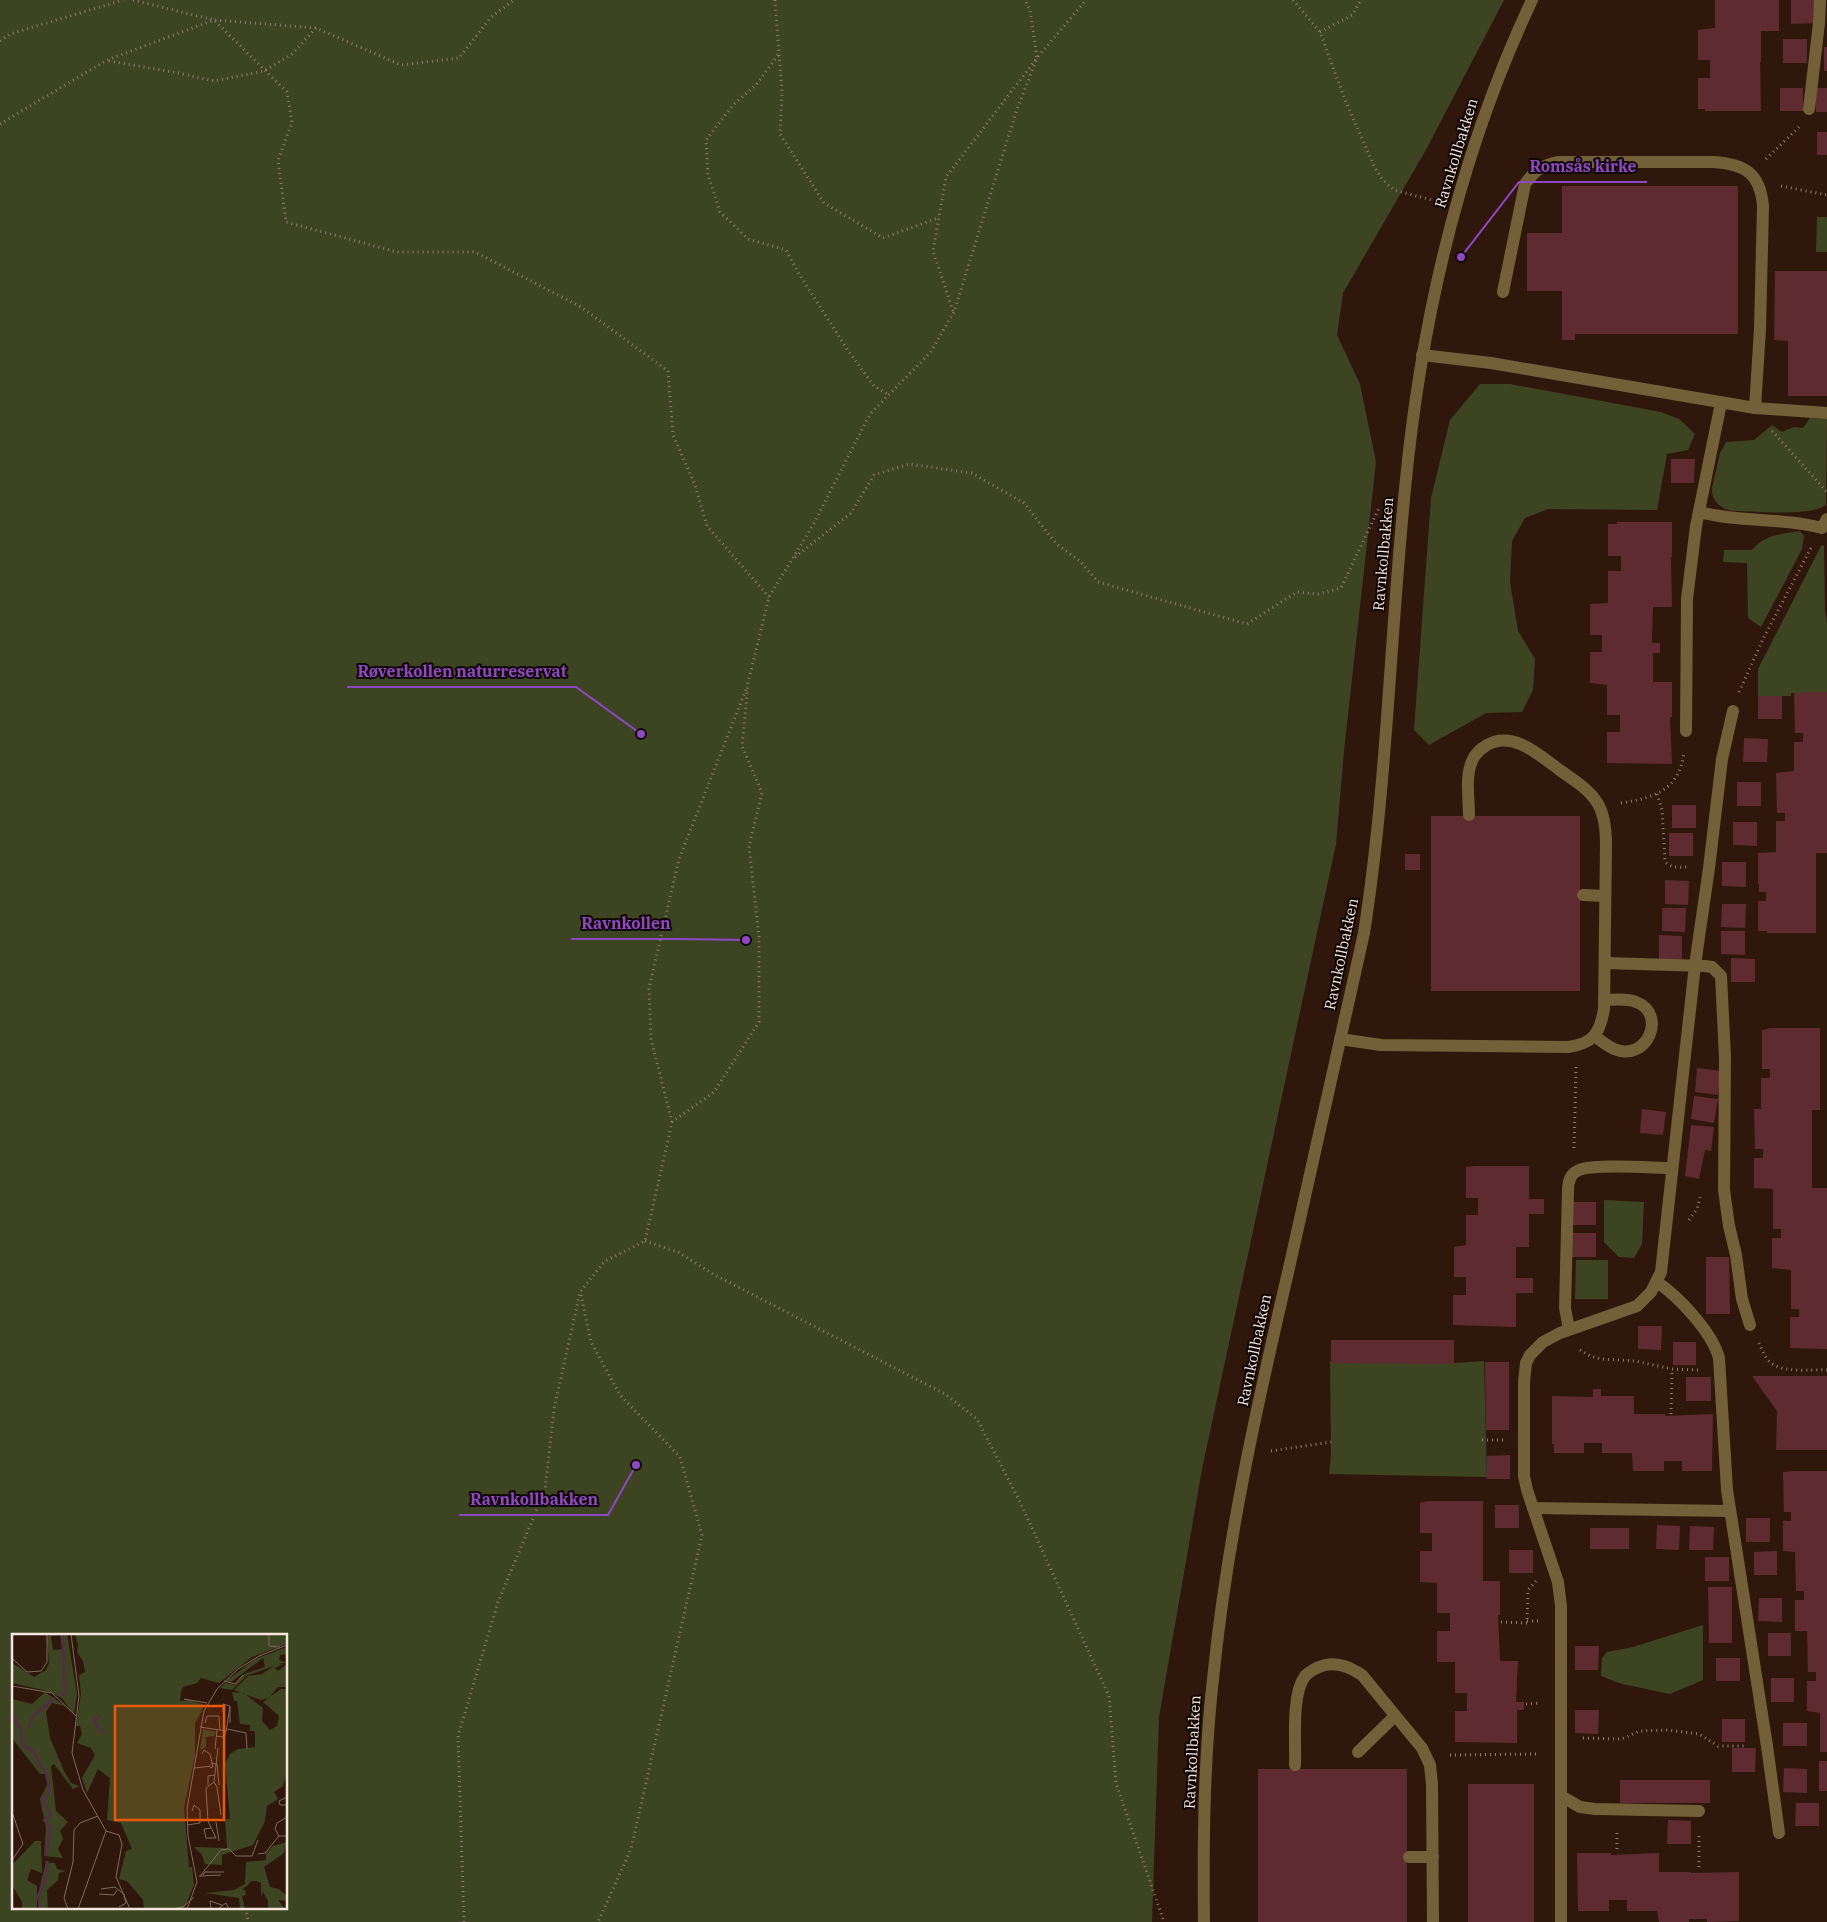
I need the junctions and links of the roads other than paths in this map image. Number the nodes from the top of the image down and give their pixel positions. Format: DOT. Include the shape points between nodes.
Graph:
graph roads {
  1 [pos="1532,0"];
  2 [pos="1820,0"];
  3 [pos="1809,109"];
  4 [pos="1503,292"];
  5 [pos="1422,356"];
  6 [pos="1721,403"];
  7 [pos="1756,408"];
  8 [pos="1827,413"];
  9 [pos="1699,512"];
  10 [pos="1824,524"];
  11 [pos="1732,711"];
  12 [pos="1686,731"];
  13 [pos="1469,815"];
  14 [pos="1583,895"];
  15 [pos="1606,896"];
  16 [pos="1605,963"];
  17 [pos="1695,965"];
  18 [pos="1604,1000"];
  19 [pos="1594,1036"];
  20 [pos="1340,1039"];
  21 [pos="1672,1168"];
  22 [pos="1657,1282"];
  23 [pos="1750,1325"];
  24 [pos="1569,1329"];
  25 [pos="1533,1508"];
  26 [pos="1730,1511"];
  27 [pos="1395,1716"];
  28 [pos="1358,1752"];
  29 [pos="1295,1765"];
  30 [pos="1561,1796"];
  31 [pos="1699,1811"];
  32 [pos="1779,1833"];
  33 [pos="1409,1857"];
  34 [pos="1432,1857"];
  35 [pos="1204,1922"];
  36 [pos="1433,1922"];
  37 [pos="1561,1922"];
  1 -- 5 [label="street, Ravnkollbakken" via="1495,83 1456,206"];
  2 -- 3 [label="street"];
  4 -- 7 [label="street" via="1525,184 1541,166 1559,162 1722,162 1742,167 1759,185 1763,206"];
  5 -- 6 [label="street" via="1491,363"];
  5 -- 20 [label="street, Ravnkollbakken" via="1405,487 1372,882"];
  6 -- 7 [label="street"];
  6 -- 9 [label="street"];
  7 -- 8 [label="street"];
  9 -- 10 [label="street" via="1732,519"];
  9 -- 12 [label="street" via="1687,599"];
  11 -- 17 [label="street" via="1722,759"];
  13 -- 15 [label="street" via="1469,774 1476,754 1498,741 1526,747 1579,785 1598,804 1606,830"];
  14 -- 15 [label="street"];
  15 -- 16 [label="street"];
  16 -- 17 [label="street"];
  16 -- 18 [label="street"];
  17 -- 21 [label="street"];
  17 -- 23 [label="street" via="1712,967 1719,972 1722,981 1724,1190 1742,1300"];
  18 -- 19 [label="street" via="1603,1018"];
  18 -- 19 [label="street" via="1635,1001 1642,1005 1651,1019 1650,1034 1640,1046 1624,1051 1614,1049"];
  19 -- 20 [label="street" via="1585,1044 1568,1047 1381,1046"];
  20 -- 35 [label="street, Ravnkollbakken" via="1248,1453 1224,1594 1207,1738"];
  21 -- 22 [label="street" via="1663,1264"];
  21 -- 24 [label="street" via="1592,1167 1576,1171 1570,1178 1565,1308"];
  22 -- 24 [label="street" via="1644,1300 1630,1309"];
  22 -- 26 [label="street" via="1710,1335 1717,1349"];
  24 -- 25 [label="street" via="1537,1347 1530,1355 1524,1372 1524,1476"];
  25 -- 26 [label="street"];
  25 -- 30 [label="street" via="1559,1589"];
  26 -- 32 [label="street"];
  27 -- 28 [label="street"];
  27 -- 29 [label="street" via="1362,1675 1336,1664 1319,1667 1305,1676 1298,1693"];
  27 -- 34 [label="street" via="1427,1756 1432,1784"];
  30 -- 31 [label="street" via="1580,1807 1595,1810"];
  30 -- 37 [label="street"];
  33 -- 34 [label="street"];
  34 -- 36 [label="street"];
}
